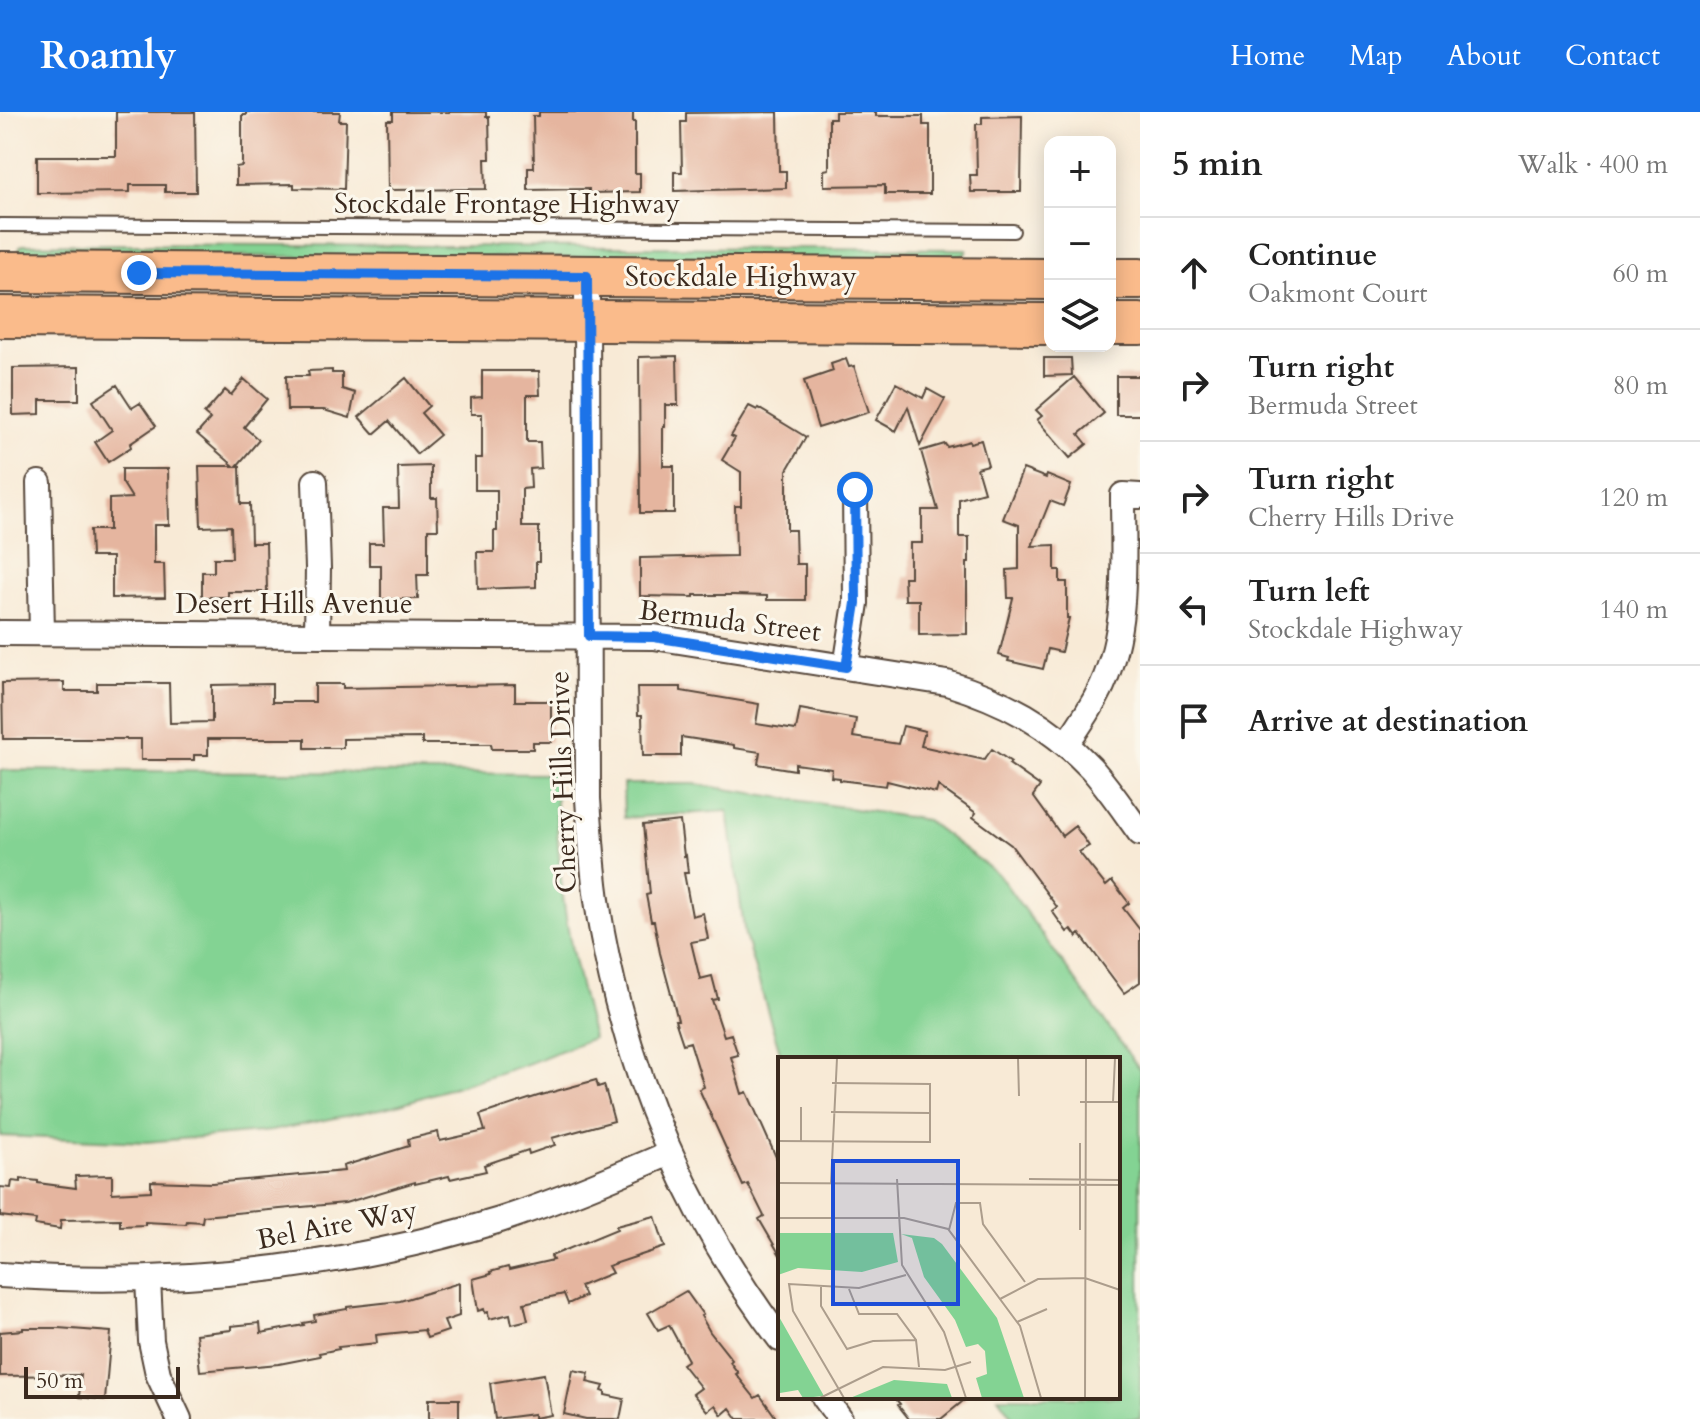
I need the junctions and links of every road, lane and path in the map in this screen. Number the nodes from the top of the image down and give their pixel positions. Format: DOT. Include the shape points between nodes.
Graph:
graph roads {
  1 [pos="0,225"];
  2 [pos="1013,231"];
  3 [pos="0,272"];
  4 [pos="587,276"];
  5 [pos="1044,279"];
  6 [pos="1116,279"];
  7 [pos="1140,279"];
  8 [pos="0,317"];
  9 [pos="587,321"];
  10 [pos="1044,324"];
  11 [pos="1116,324"];
  12 [pos="1140,324"];
  13 [pos="315,482"];
  14 [pos="39,483"];
  15 [pos="855,490"];
  16 [pos="1140,496"];
  17 [pos="0,633"];
  18 [pos="42,633"];
  19 [pos="317,634"];
  20 [pos="589,636"];
  21 [pos="846,667"];
  22 [pos="1066,744"];
  23 [pos="1140,833"];
  24 [pos="670,1153"];
  25 [pos="0,1275"];
  26 [pos="148,1279"];
  27 [pos="778,1336"];
  28 [pos="825,1399"];
  29 [pos="179,1419"];
  30 [pos="840,1419"];
  1 -- 2 [label="lane, Stockdale Frontage Highway"];
  3 -- 4 [label="main road, Stockdale Highway"];
  4 -- 5 [label="main road, Stockdale Highway"];
  4 -- 9 [label="street, Cherry Hills Drive"];
  6 -- 7 [label="main road"];
  8 -- 9 [label="main road, Stockdale Highway"];
  9 -- 10 [label="main road, Stockdale Highway"];
  9 -- 20 [label="street, Cherry Hills Drive"];
  11 -- 12 [label="main road"];
  13 -- 19 [label="street"];
  14 -- 18 [label="street"];
  15 -- 21 [label="street" via="856,603"];
  16 -- 22 [label="street" via="1123,495 1122,592 1114,654 1103,685"];
  17 -- 18 [label="street, Desert Hills Avenue"];
  18 -- 19 [label="street, Desert Hills Avenue"];
  19 -- 20 [label="street, Desert Hills Avenue"];
  20 -- 21 [label="street, Bermuda Street" via="654,637"];
  20 -- 24 [label="street, Cherry Hills Drive" via="588,799 602,931 634,1060"];
  21 -- 22 [label="street, Bermuda Street" via="947,683 980,694 1017,710"];
  22 -- 23 [label="street, Bermuda Street"];
  24 -- 26 [label="street, Bel Aire Way" via="501,1219 414,1243 327,1262"];
  24 -- 27 [label="street, Cherry Hills Drive" via="727,1262"];
  25 -- 26 [label="street, Bel Aire Way"];
  26 -- 29 [label="street" via="158,1374"];
  28 -- 30 [label="street"];
}
